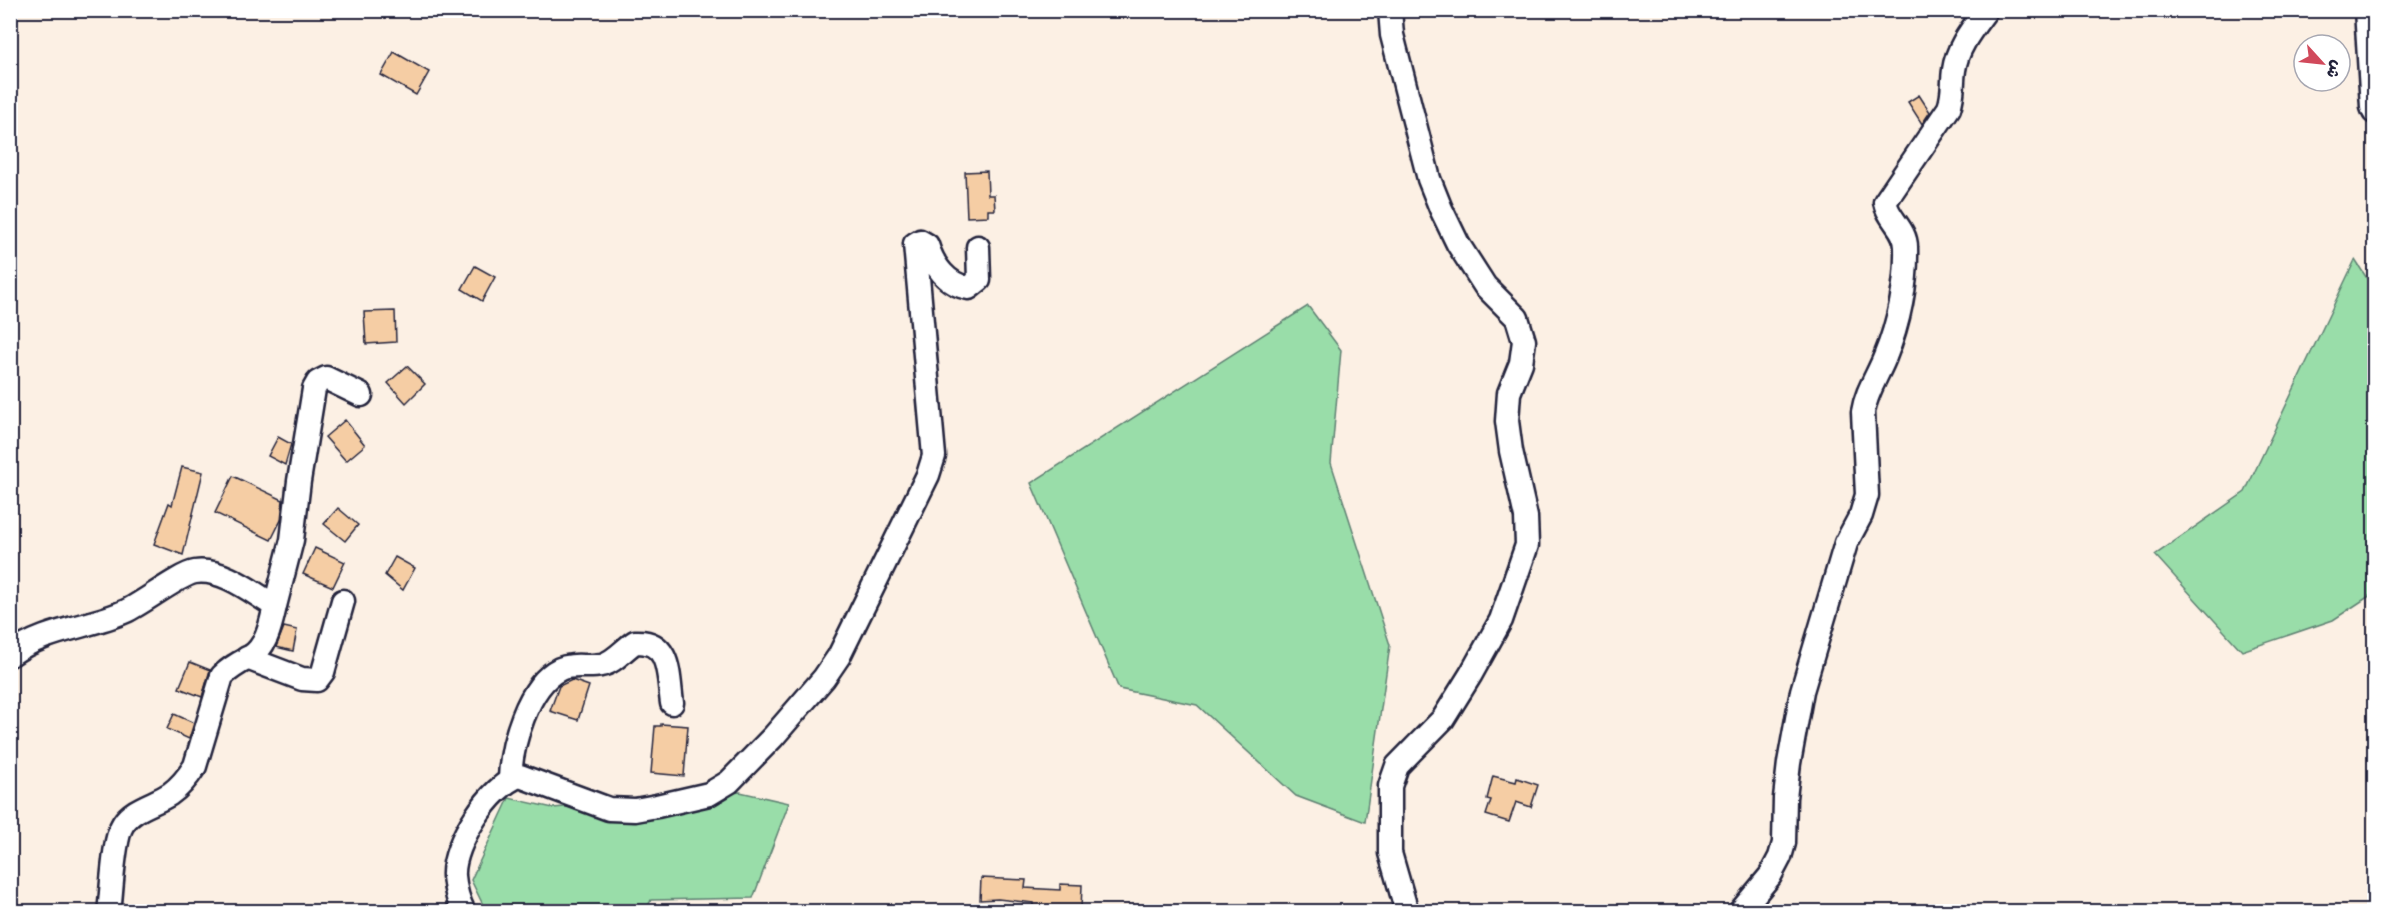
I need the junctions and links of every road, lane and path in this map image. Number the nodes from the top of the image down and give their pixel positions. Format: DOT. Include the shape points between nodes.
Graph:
graph roads {
  1 [pos="1390,10"];
  2 [pos="1986,10"];
  3 [pos="2366,10"];
  4 [pos="2374,112"];
  5 [pos="978,248"];
  6 [pos="361,394"];
  7 [pos="343,601"];
  8 [pos="275,606"];
  9 [pos="10,655"];
  10 [pos="248,658"];
  11 [pos="672,703"];
  12 [pos="510,779"];
  13 [pos="109,912"];
  14 [pos="464,912"];
  15 [pos="1407,912"];
  16 [pos="1740,912"];
  1 -- 15 [label="street" via="1392,35 1429,179 1458,244 1485,286 1517,318 1524,340 1521,363 1509,393 1507,422 1526,517 1527,545 1501,620 1471,674 1443,719 1396,766 1390,786 1390,853"];
  2 -- 16 [label="street" via="1960,49 1949,108 1885,202 1905,237 1906,252 1900,310 1863,412 1868,495 1846,543 1802,691 1789,762 1780,857 1770,876"];
  3 -- 4 [label="street"];
  5 -- 12 [label="street" via="979,280 969,288 946,278 927,245 920,241 915,244 934,456 839,656 773,737 729,782 709,794 635,810 609,809 520,776"];
  6 -- 8 [label="street" via="326,378 314,389 292,540"];
  7 -- 10 [label="street" via="323,672 317,680 302,679"];
  8 -- 9 [label="street" via="228,579 194,572 126,611 47,634"];
  8 -- 10 [label="street" via="262,645"];
  10 -- 13 [label="street" via="222,676 188,778 171,794 133,814 123,824"];
  11 -- 12 [label="street" via="666,664 661,649 653,644 635,642 600,666 563,668 539,688 526,712 513,750"];
  12 -- 14 [label="street" via="482,807 458,852 454,874"];
}
